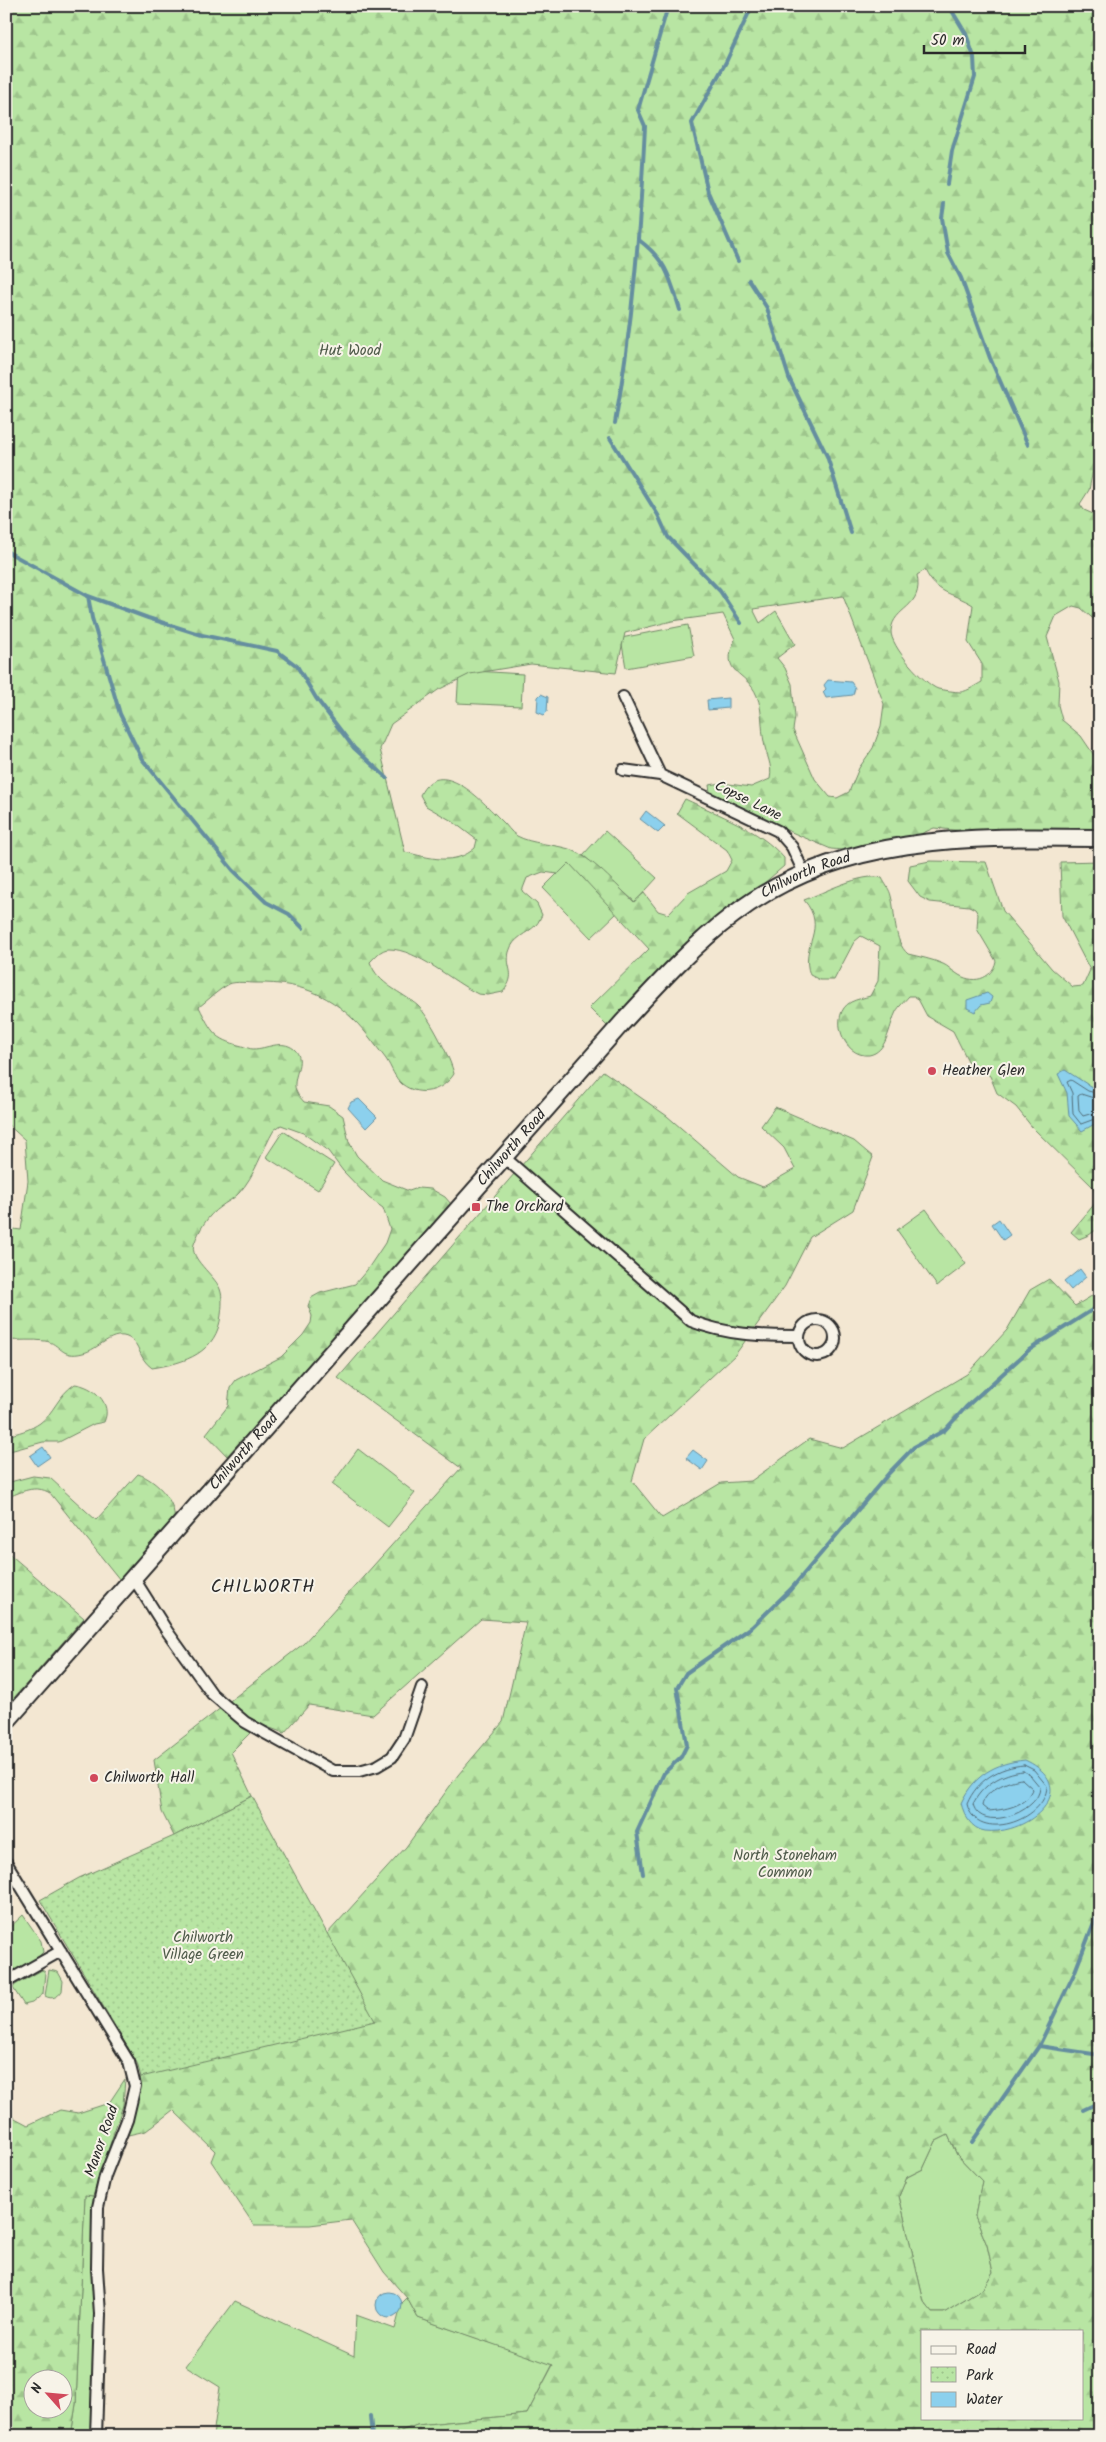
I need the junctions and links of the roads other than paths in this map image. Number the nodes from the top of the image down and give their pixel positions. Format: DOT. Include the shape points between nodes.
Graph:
graph roads {
  1 [pos="623,697"];
  2 [pos="623,770"];
  3 [pos="660,775"];
  4 [pos="1100,838"];
  5 [pos="804,873"];
  6 [pos="504,1157"];
  7 [pos="799,1336"];
  8 [pos="136,1577"];
  9 [pos="422,1687"];
  10 [pos="6,1722"];
  11 [pos="6,1862"];
  12 [pos="61,1950"];
  13 [pos="6,1982"];
  14 [pos="96,2436"];
  1 -- 3 [label="street"];
  2 -- 3 [label="street, Copse Lane"];
  3 -- 5 [label="street, Copse Lane" via="778,831 792,847"];
  4 -- 5 [label="main road, Chilworth Road" via="978,838 909,844 853,855"];
  5 -- 6 [label="main road, Chilworth Road" via="735,913 687,955 622,1023"];
  6 -- 7 [label="street" via="691,1321 716,1331"];
  6 -- 8 [label="main road, Chilworth Road"];
  8 -- 9 [label="street" via="167,1631 212,1694 245,1722 333,1771 359,1771 392,1757 404,1739"];
  8 -- 10 [label="main road, Chilworth Road"];
  11 -- 12 [label="street, Manor Road"];
  12 -- 13 [label="street"];
  12 -- 14 [label="street, Manor Road" via="128,2062 135,2086 98,2207 100,2314"];
}
